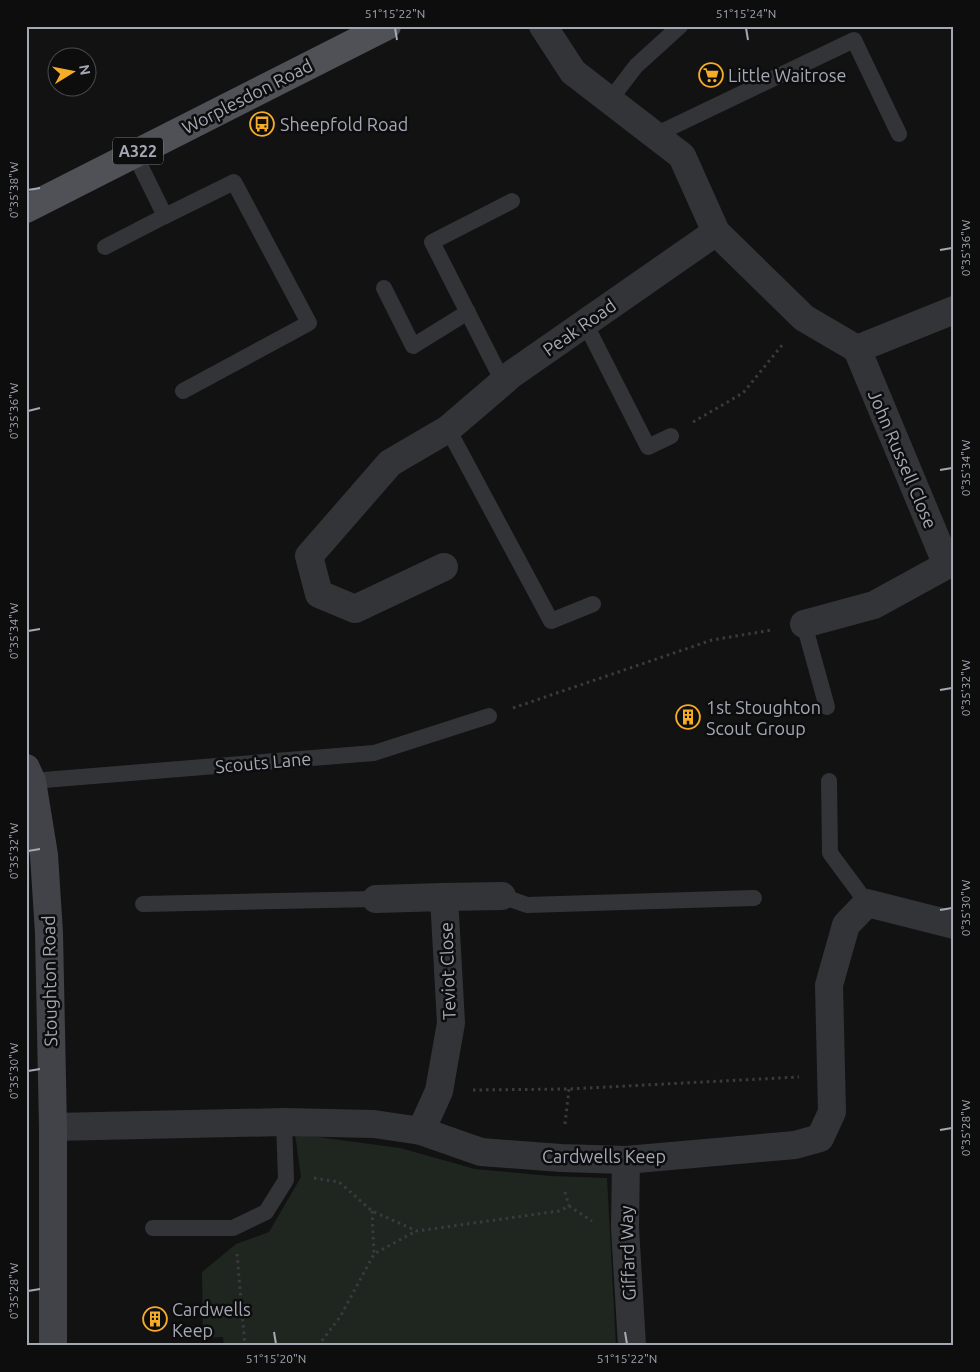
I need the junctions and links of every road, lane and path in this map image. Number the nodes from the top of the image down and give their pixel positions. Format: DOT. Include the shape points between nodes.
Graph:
graph roads {
  1 [pos="388,26"];
  2 [pos="543,26"];
  3 [pos="680,26"];
  4 [pos="353,34"];
  5 [pos="610,100"];
  6 [pos="899,134"];
  7 [pos="655,135"];
  8 [pos="134,153"];
  9 [pos="512,201"];
  10 [pos="26,209"];
  11 [pos="166,216"];
  12 [pos="716,232"];
  13 [pos="105,247"];
  14 [pos="384,288"];
  15 [pos="954,310"];
  16 [pos="468,312"];
  17 [pos="804,318"];
  18 [pos="585,323"];
  19 [pos="857,348"];
  20 [pos="503,382"];
  21 [pos="183,391"];
  22 [pos="448,429"];
  23 [pos="671,436"];
  24 [pos="950,566"];
  25 [pos="444,567"];
  26 [pos="592,604"];
  27 [pos="804,624"];
  28 [pos="826,706"];
  29 [pos="489,716"];
  30 [pos="29,774"];
  31 [pos="829,781"];
  32 [pos="502,896"];
  33 [pos="444,897"];
  34 [pos="754,898"];
  35 [pos="376,899"];
  36 [pos="868,903"];
  37 [pos="143,904"];
  38 [pos="954,925"];
  39 [pos="284,1122"];
  40 [pos="53,1127"];
  41 [pos="422,1131"];
  42 [pos="626,1160"];
  43 [pos="286,1180"];
  44 [pos="372,1211"];
  45 [pos="153,1228"];
  46 [pos="233,1228"];
  47 [pos="625,1228"];
  48 [pos="417,1230"];
  49 [pos="374,1254"];
  50 [pos="54,1346"];
  51 [pos="245,1346"];
  52 [pos="318,1346"];
  53 [pos="632,1346"];
  1 -- 4 [label="main road, Worplesdon Road / A322"];
  2 -- 5 [label="street" via="573,72"];
  3 -- 5 [label="lane" via="636,66"];
  4 -- 8 [label="main road, Worplesdon Road / A322"];
  5 -- 7 [label="street"];
  6 -- 7 [label="lane" via="854,40"];
  7 -- 12 [label="street" via="682,156"];
  8 -- 10 [label="main road, Worplesdon Road / A322"];
  8 -- 11 [label="lane"];
  9 -- 16 [label="lane" via="432,242"];
  11 -- 13 [label="lane"];
  11 -- 21 [label="lane" via="234,182 309,323"];
  12 -- 17 [label="street"];
  12 -- 18 [label="street, Peak Road"];
  14 -- 16 [label="lane" via="413,346"];
  15 -- 19 [label="street"];
  16 -- 20 [label="lane"];
  17 -- 19 [label="street"];
  17 -- 23 [label="path" via="743,393"];
  18 -- 20 [label="street, Peak Road"];
  18 -- 23 [label="lane" via="648,447"];
  19 -- 24 [label="street, John Russell Close"];
  20 -- 22 [label="street, Peak Road"];
  22 -- 25 [label="street, Peak Road" via="390,462 309,556 319,594 355,609"];
  22 -- 26 [label="lane" via="551,621"];
  24 -- 27 [label="street, John Russell Close" via="874,606"];
  27 -- 28 [label="lane"];
  27 -- 29 [label="path" via="712,640"];
  29 -- 30 [label="lane, Scouts Lane" via="374,753"];
  30 -- 40 [label="street, Stoughton Road" via="44,855"];
  31 -- 36 [label="lane" via="830,853"];
  32 -- 33 [label="street, Teviot Close"];
  32 -- 34 [label="lane" via="527,905"];
  33 -- 35 [label="street, Teviot Close"];
  33 -- 41 [label="street, Teviot Close" via="451,1023 439,1091"];
  35 -- 37 [label="lane"];
  36 -- 38 [label="street"];
  36 -- 42 [label="street, Cardwells Keep" via="846,926 830,985 832,1112 820,1138 795,1145"];
  39 -- 40 [label="street, Cardwells Keep"];
  39 -- 41 [label="street, Cardwells Keep" via="374,1124"];
  39 -- 43 [label="lane"];
  40 -- 50 [label="street, Stoughton Road"];
  41 -- 42 [label="street, Cardwells Keep" via="481,1152"];
  42 -- 47 [label="street, Giffard Way"];
  43 -- 44 [label="path" via="301,1177 339,1182"];
  43 -- 46 [label="lane" via="266,1212"];
  44 -- 48 [label="path"];
  44 -- 49 [label="path"];
  45 -- 46 [label="lane"];
  46 -- 51 [label="path"];
  47 -- 48 [label="path" via="598,1225 569,1206 559,1211"];
  47 -- 53 [label="street, Giffard Way"];
  48 -- 49 [label="path"];
  49 -- 52 [label="path" via="340,1316"];
}
